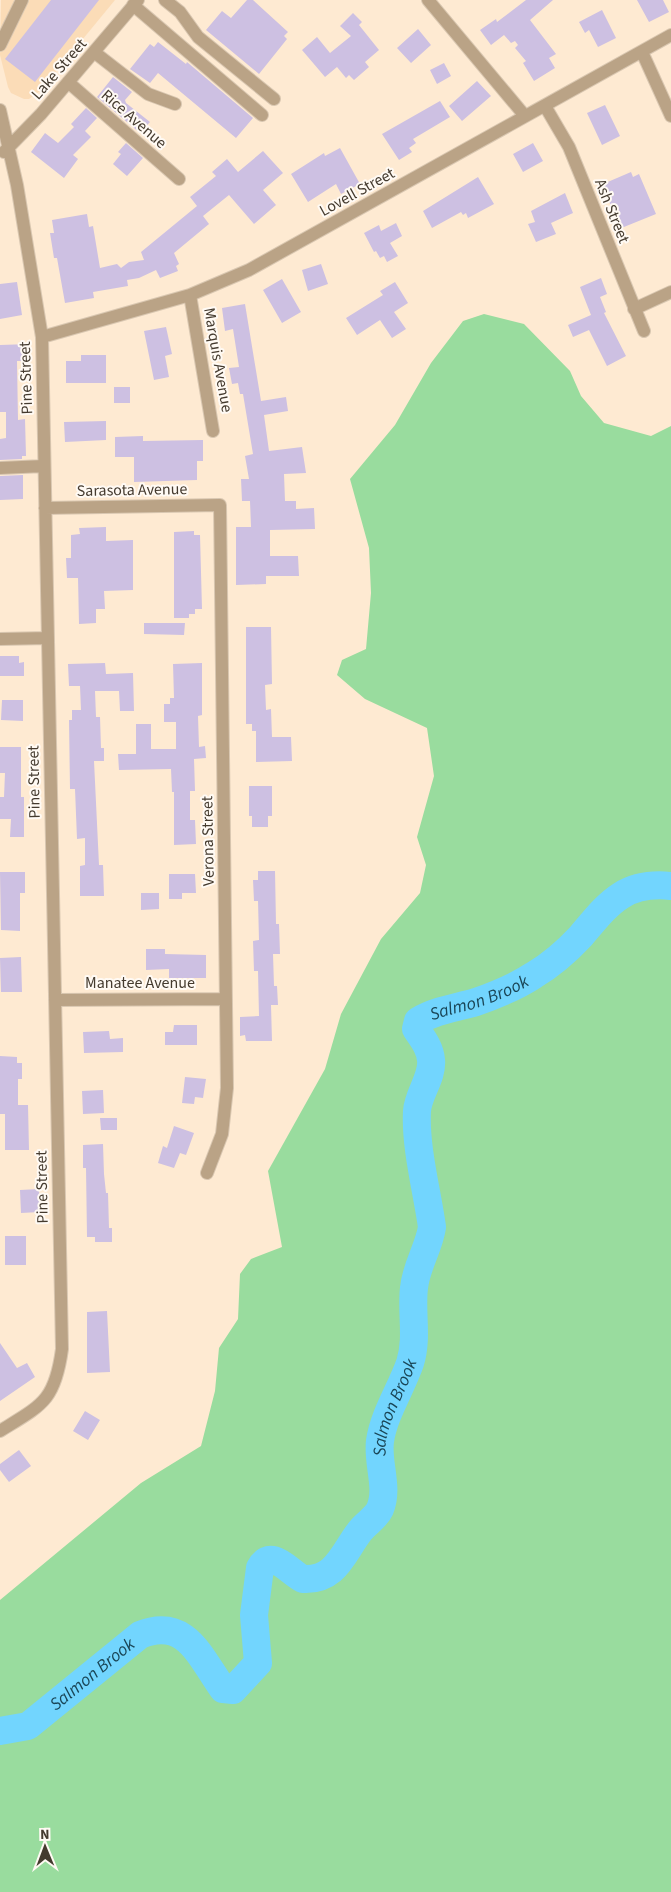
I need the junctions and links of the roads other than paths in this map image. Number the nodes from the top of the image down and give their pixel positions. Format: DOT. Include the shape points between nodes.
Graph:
graph roads {
  1 [pos="22,0"];
  2 [pos="165,0"];
  3 [pos="428,0"];
  4 [pos="135,3"];
  5 [pos="671,35"];
  6 [pos="0,45"];
  7 [pos="94,52"];
  8 [pos="642,52"];
  9 [pos="68,82"];
  10 [pos="274,99"];
  11 [pos="175,104"];
  12 [pos="544,106"];
  13 [pos="0,110"];
  14 [pos="262,115"];
  15 [pos="525,116"];
  16 [pos="671,116"];
  17 [pos="4,152"];
  18 [pos="179,179"];
  19 [pos="671,292"];
  20 [pos="190,295"];
  21 [pos="634,309"];
  22 [pos="644,331"];
  23 [pos="42,337"];
  24 [pos="213,431"];
  25 [pos="44,466"];
  26 [pos="0,468"];
  27 [pos="220,505"];
  28 [pos="45,508"];
  29 [pos="48,638"];
  30 [pos="0,639"];
  31 [pos="226,999"];
  32 [pos="55,1000"];
  33 [pos="207,1173"];
  34 [pos="0,1431"];
  1 -- 6 [label="street"];
  2 -- 10 [label="street" via="180,12 198,37"];
  3 -- 15 [label="street"];
  4 -- 7 [label="street, Lake Street"];
  4 -- 14 [label="street"];
  5 -- 8 [label="street, Lovell Street"];
  7 -- 9 [label="street, Lake Street"];
  7 -- 11 [label="street" via="148,94"];
  8 -- 12 [label="street, Lovell Street"];
  8 -- 16 [label="street"];
  9 -- 17 [label="street, Lake Street"];
  9 -- 18 [label="street, Rice Avenue"];
  12 -- 15 [label="street, Lovell Street"];
  12 -- 21 [label="street, Ash Street" via="569,147"];
  13 -- 17 [label="street, Pine Street"];
  15 -- 20 [label="street, Lovell Street" via="249,270"];
  17 -- 23 [label="street, Pine Street" via="17,184"];
  19 -- 21 [label="street"];
  20 -- 23 [label="street, Lovell Street"];
  20 -- 24 [label="street, Marquis Avenue"];
  21 -- 22 [label="street, Ash Street"];
  23 -- 25 [label="street, Pine Street"];
  25 -- 26 [label="street"];
  25 -- 28 [label="street, Pine Street"];
  27 -- 28 [label="street, Sarasota Avenue"];
  27 -- 31 [label="street, Verona Street"];
  28 -- 29 [label="street, Pine Street"];
  29 -- 30 [label="street"];
  29 -- 32 [label="street, Pine Street"];
  31 -- 32 [label="street, Manatee Avenue"];
  31 -- 33 [label="street, Verona Street" via="226,1111 222,1134"];
  32 -- 34 [label="street, Pine Street" via="60,1367 56,1384 46,1398 34,1410"];
}
